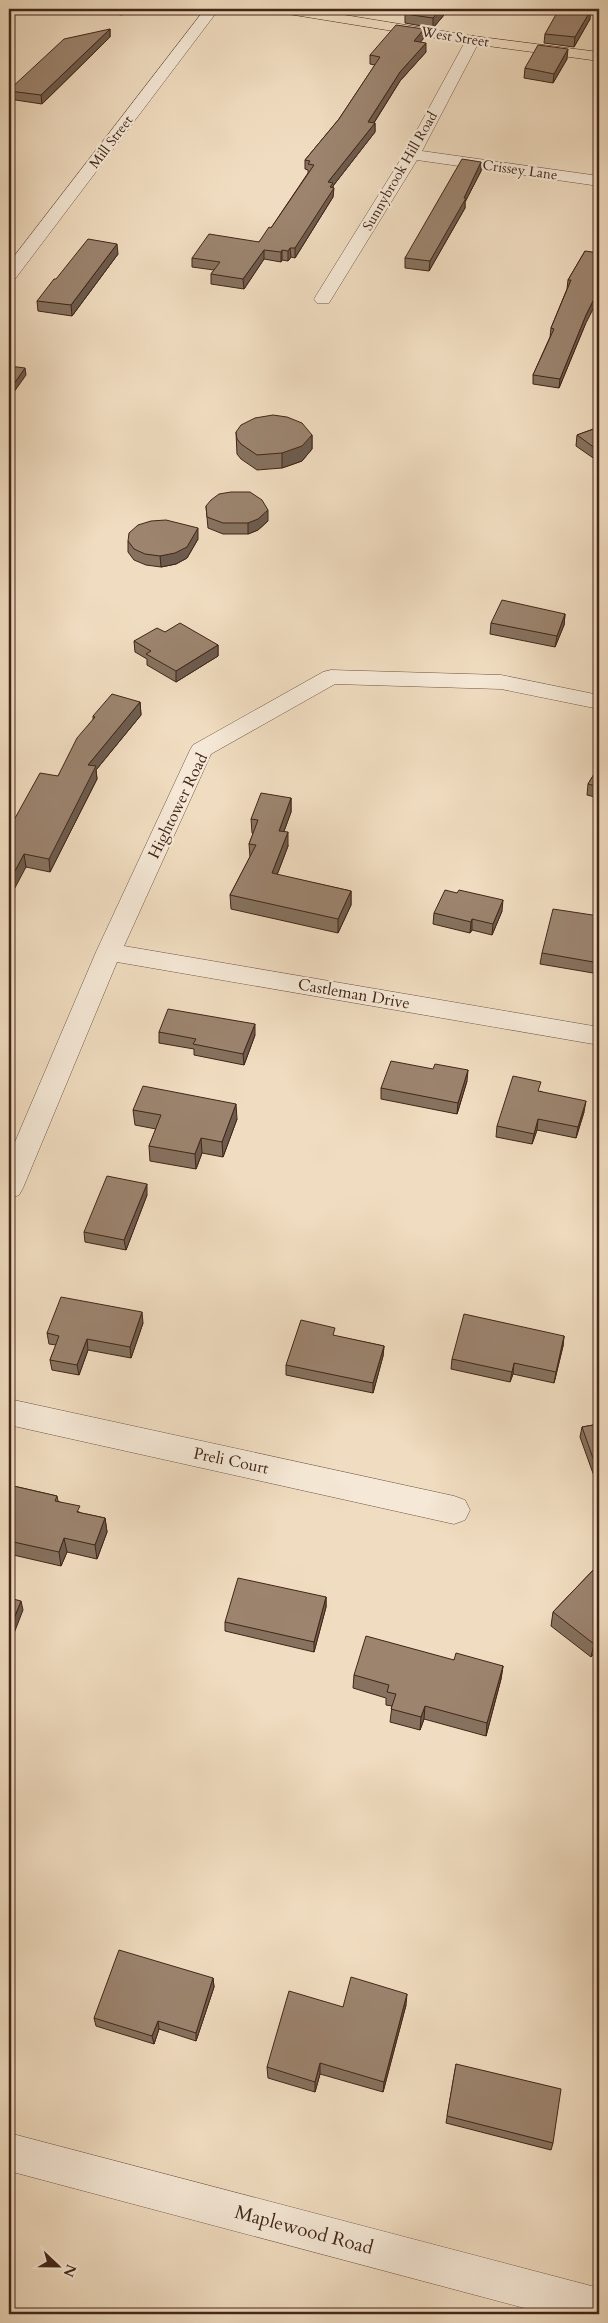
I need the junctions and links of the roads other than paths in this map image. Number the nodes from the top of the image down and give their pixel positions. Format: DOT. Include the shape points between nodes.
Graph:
graph roads {
  1 [pos="212,9"];
  2 [pos="282,9"];
  3 [pos="473,40"];
  4 [pos="599,57"];
  5 [pos="412,154"];
  6 [pos="599,181"];
  7 [pos="9,275"];
  8 [pos="323,300"];
  9 [pos="599,702"];
  10 [pos="110,952"];
  11 [pos="599,1036"];
  12 [pos="9,1188"];
  13 [pos="9,1412"];
  14 [pos="454,1510"];
  15 [pos="9,2152"];
  16 [pos="599,2308"];
  1 -- 7 [label="street, Mill Street"];
  2 -- 3 [label="main road, West Street"];
  3 -- 4 [label="main road, West Street"];
  3 -- 5 [label="street, Sunnybrook Hill Road"];
  5 -- 6 [label="street, Crissey Lane"];
  5 -- 8 [label="street, Sunnybrook Hill Road"];
  9 -- 10 [label="street, Hightower Road" via="500,682 331,677 201,750"];
  10 -- 11 [label="street, Castleman Drive"];
  10 -- 12 [label="street, Hightower Road"];
  13 -- 14 [label="street, Preli Court"];
  15 -- 16 [label="street, Maplewood Road"];
}
